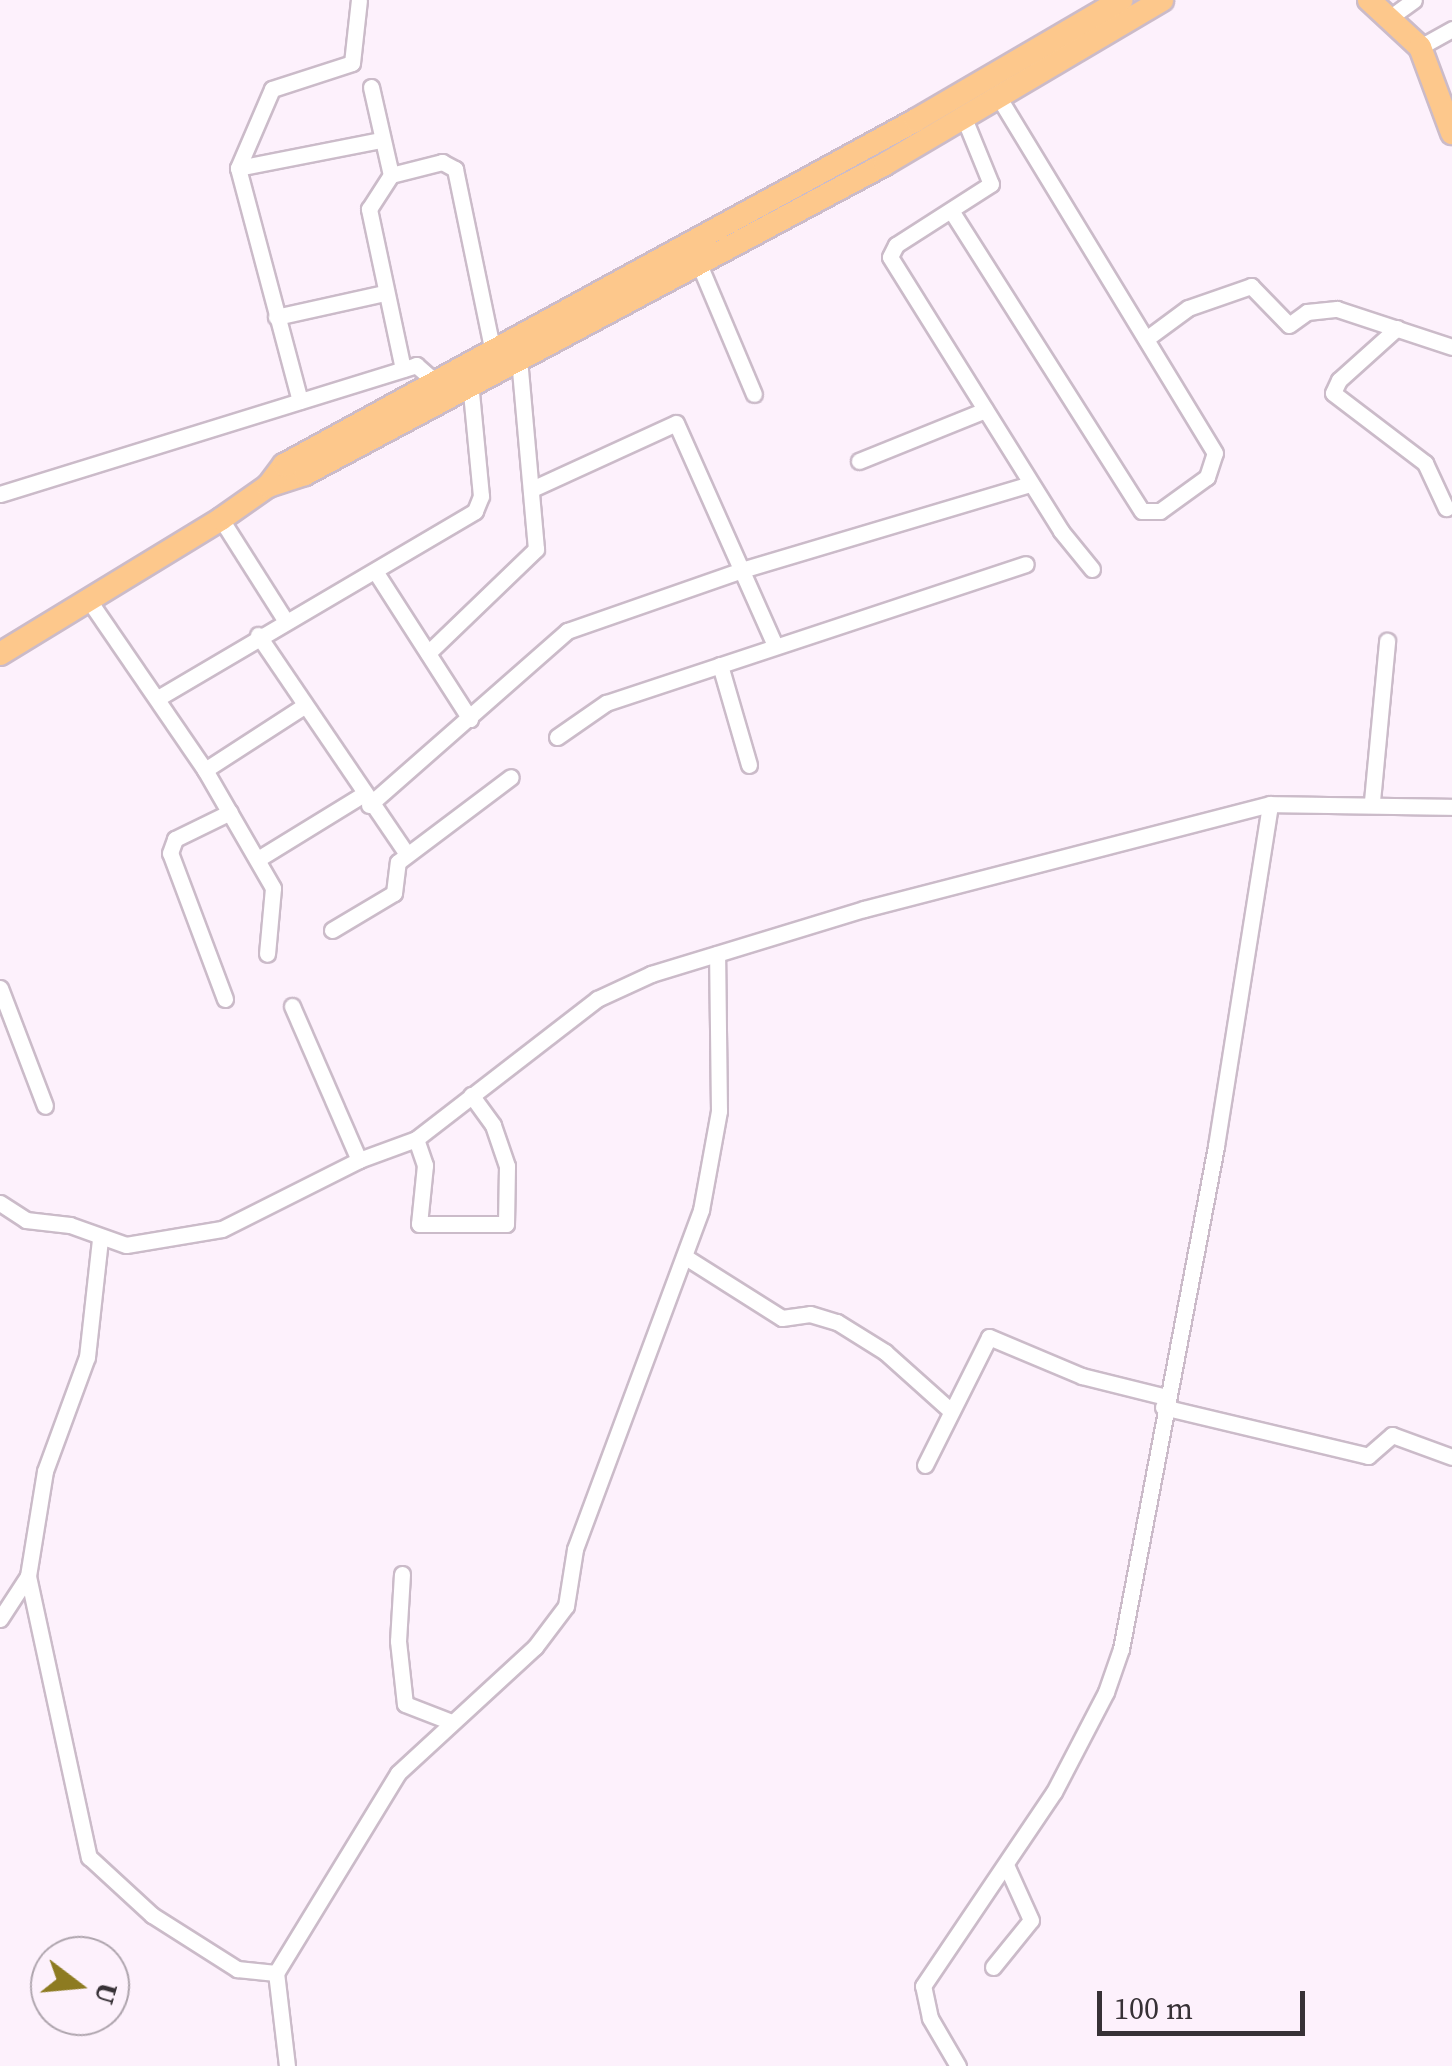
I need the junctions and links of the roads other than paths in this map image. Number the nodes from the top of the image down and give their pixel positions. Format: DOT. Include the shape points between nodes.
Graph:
graph roads {
  1 [pos="359,0"];
  2 [pos="1121,0"];
  3 [pos="1162,0"];
  4 [pos="1370,0"];
  5 [pos="1414,0"];
  6 [pos="1392,16"];
  7 [pos="1452,30"];
  8 [pos="1420,47"];
  9 [pos="371,87"];
  10 [pos="999,98"];
  11 [pos="964,118"];
  12 [pos="1452,133"];
  13 [pos="381,140"];
  14 [pos="238,168"];
  15 [pos="391,176"];
  16 [pos="952,212"];
  17 [pos="699,264"];
  18 [pos="384,293"];
  19 [pos="585,311"];
  20 [pos="276,317"];
  21 [pos="1397,328"];
  22 [pos="1146,339"];
  23 [pos="492,347"];
  24 [pos="1452,347"];
  25 [pos="518,358"];
  26 [pos="404,370"];
  27 [pos="470,382"];
  28 [pos="438,389"];
  29 [pos="754,394"];
  30 [pos="300,401"];
  31 [pos="985,410"];
  32 [pos="859,461"];
  33 [pos="1031,484"];
  34 [pos="532,490"];
  35 [pos="0,494"];
  36 [pos="1446,508"];
  37 [pos="221,520"];
  38 [pos="1026,564"];
  39 [pos="745,568"];
  40 [pos="1092,570"];
  41 [pos="376,571"];
  42 [pos="90,602"];
  43 [pos="285,620"];
  44 [pos="258,636"];
  45 [pos="1387,640"];
  46 [pos="775,645"];
  47 [pos="428,653"];
  48 [pos="0,654"];
  49 [pos="720,665"];
  50 [pos="158,698"];
  51 [pos="304,706"];
  52 [pos="470,719"];
  53 [pos="556,738"];
  54 [pos="750,766"];
  55 [pos="205,770"];
  56 [pos="511,778"];
  57 [pos="366,800"];
  58 [pos="1372,801"];
  59 [pos="1270,804"];
  60 [pos="1452,807"];
  61 [pos="230,812"];
  62 [pos="407,854"];
  63 [pos="258,859"];
  64 [pos="332,930"];
  65 [pos="267,954"];
  66 [pos="718,954"];
  67 [pos="0,988"];
  68 [pos="225,999"];
  69 [pos="292,1006"];
  70 [pos="472,1094"];
  71 [pos="45,1106"];
  72 [pos="416,1140"];
  73 [pos="359,1160"];
  74 [pos="0,1202"];
  75 [pos="100,1239"];
  76 [pos="687,1258"];
  77 [pos="1164,1402"];
  78 [pos="951,1411"];
  79 [pos="1452,1457"];
  80 [pos="925,1465"];
  81 [pos="402,1574"];
  82 [pos="28,1576"];
  83 [pos="0,1619"];
  84 [pos="449,1721"];
  85 [pos="1006,1866"];
  86 [pos="993,1967"];
  87 [pos="276,1973"];
  88 [pos="288,2066"];
  89 [pos="958,2066"];
  1 -- 14 [label="street" via="352,63 272,89"];
  2 -- 19 [label="highway"];
  3 -- 10 [label="highway"];
  4 -- 6 [label="highway"];
  5 -- 6 [label="street"];
  6 -- 8 [label="highway"];
  7 -- 8 [label="street"];
  8 -- 12 [label="highway"];
  9 -- 13 [label="street"];
  10 -- 11 [label="highway"];
  10 -- 22 [label="street"];
  11 -- 16 [label="street" via="992,179"];
  11 -- 17 [label="highway"];
  13 -- 14 [label="street"];
  13 -- 15 [label="street"];
  14 -- 20 [label="street"];
  15 -- 18 [label="street" via="368,219"];
  15 -- 23 [label="street" via="442,162 455,169"];
  16 -- 22 [label="street" via="1064,398 1138,507 1152,514 1207,477 1217,460"];
  16 -- 31 [label="street" via="896,245 890,256"];
  17 -- 19 [label="highway"];
  17 -- 29 [label="street"];
  18 -- 20 [label="street"];
  18 -- 26 [label="street"];
  19 -- 23 [label="highway"];
  19 -- 25 [label="highway"];
  20 -- 30 [label="street"];
  21 -- 22 [label="street" via="1333,308 1289,324 1251,286 1188,308"];
  21 -- 24 [label="street"];
  21 -- 36 [label="street" via="1338,380 1334,397 1424,462"];
  23 -- 28 [label="highway"];
  25 -- 27 [label="highway"];
  25 -- 34 [label="street"];
  26 -- 28 [label="street" via="422,366"];
  26 -- 30 [label="street"];
  27 -- 28 [label="highway"];
  27 -- 41 [label="street" via="477,508"];
  28 -- 37 [label="highway"];
  30 -- 35 [label="street"];
  31 -- 32 [label="street"];
  31 -- 33 [label="street"];
  33 -- 39 [label="street"];
  33 -- 40 [label="street"];
  34 -- 39 [label="street" via="676,423"];
  34 -- 47 [label="street" via="536,549"];
  37 -- 42 [label="highway"];
  37 -- 43 [label="street"];
  38 -- 46 [label="street"];
  39 -- 46 [label="street"];
  39 -- 52 [label="street" via="562,634"];
  41 -- 43 [label="street"];
  41 -- 47 [label="street"];
  42 -- 48 [label="highway"];
  42 -- 50 [label="street"];
  43 -- 44 [label="street"];
  44 -- 50 [label="street"];
  44 -- 51 [label="street"];
  45 -- 58 [label="street"];
  46 -- 49 [label="street"];
  47 -- 52 [label="street"];
  49 -- 53 [label="street" via="606,702"];
  49 -- 54 [label="street"];
  50 -- 55 [label="street"];
  51 -- 55 [label="street"];
  51 -- 57 [label="street"];
  52 -- 57 [label="street"];
  55 -- 61 [label="street"];
  56 -- 62 [label="street"];
  57 -- 62 [label="street"];
  57 -- 63 [label="street"];
  58 -- 59 [label="street"];
  58 -- 60 [label="street"];
  59 -- 66 [label="street" via="864,908"];
  59 -- 77 [label="street" via="1216,1146"];
  61 -- 63 [label="street"];
  61 -- 68 [label="street" via="176,839 170,852"];
  62 -- 64 [label="street" via="396,864 396,892"];
  63 -- 65 [label="street" via="274,893"];
  66 -- 70 [label="street" via="651,974 598,1000"];
  66 -- 76 [label="street" via="719,1111"];
  67 -- 71 [label="street"];
  69 -- 73 [label="street"];
  70 -- 72 [label="street"];
  70 -- 72 [label="street" via="507,1166 506,1224 418,1224 425,1166"];
  72 -- 73 [label="street"];
  73 -- 75 [label="street" via="222,1230 140,1245"];
  74 -- 75 [label="street" via="26,1220 70,1225"];
  75 -- 82 [label="street" via="87,1357 45,1471"];
  76 -- 78 [label="street" via="782,1318 810,1314 837,1322 886,1352"];
  76 -- 84 [label="street" via="575,1549 566,1606 535,1647"];
  77 -- 78 [label="street" via="989,1337"];
  77 -- 79 [label="street" via="1368,1456 1392,1435"];
  77 -- 85 [label="street" via="1114,1676 1054,1792"];
  78 -- 80 [label="street"];
  81 -- 84 [label="street" via="398,1641 405,1704"];
  82 -- 83 [label="street"];
  82 -- 87 [label="street" via="89,1857 152,1915 237,1968"];
  84 -- 87 [label="street" via="398,1773"];
  85 -- 86 [label="street" via="1031,1920"];
  85 -- 89 [label="street" via="923,1986 930,2018"];
  87 -- 88 [label="street"];
}
